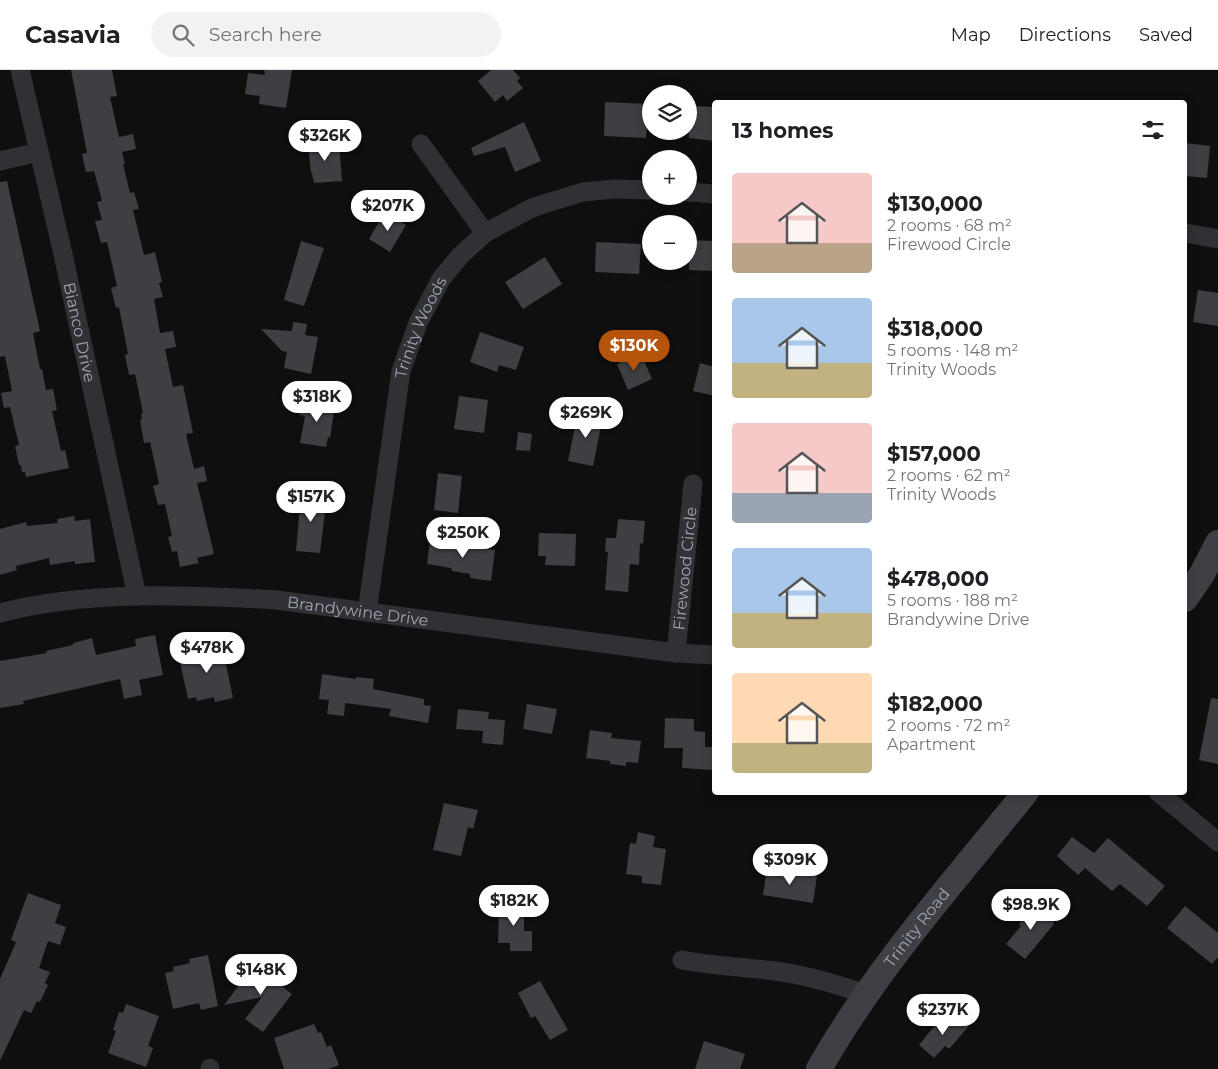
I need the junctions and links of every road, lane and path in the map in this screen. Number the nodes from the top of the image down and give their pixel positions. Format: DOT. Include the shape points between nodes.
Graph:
graph roads {
  1 [pos="20,70"];
  2 [pos="421,144"];
  3 [pos="39,152"];
  4 [pos="0,161"];
  5 [pos="642,190"];
  6 [pos="697,193"];
  7 [pos="712,194"];
  8 [pos="485,233"];
  9 [pos="1187,233"];
  10 [pos="1218,239"];
  11 [pos="693,484"];
  12 [pos="1218,543"];
  13 [pos="137,596"];
  14 [pos="1187,596"];
  15 [pos="367,612"];
  16 [pos="0,613"];
  17 [pos="676,653"];
  18 [pos="712,655"];
  19 [pos="1024,795"];
  20 [pos="1162,795"];
  21 [pos="1218,842"];
  22 [pos="682,960"];
  23 [pos="865,994"];
  24 [pos="820,1069"];
  1 -- 3 [label="street, Bianco Drive"];
  2 -- 8 [label="street"];
  3 -- 4 [label="street"];
  3 -- 13 [label="street, Bianco Drive"];
  5 -- 8 [label="street, Trinity Woods" via="583,192 534,207"];
  6 -- 7 [label="street"];
  8 -- 15 [label="street, Trinity Woods" via="442,278 408,346 401,370"];
  9 -- 10 [label="street"];
  11 -- 17 [label="street, Firewood Circle"];
  12 -- 14 [label="main road"];
  13 -- 15 [label="street, Brandywine Drive" via="277,600"];
  13 -- 16 [label="street, Brandywine Drive" via="58,603"];
  15 -- 17 [label="street, Brandywine Drive"];
  17 -- 18 [label="street, Brandywine Drive"];
  19 -- 23 [label="main road, Trinity Road"];
  20 -- 21 [label="street"];
  22 -- 23 [label="street" via="776,971 824,980"];
  23 -- 24 [label="main road, Trinity Road"];
}
